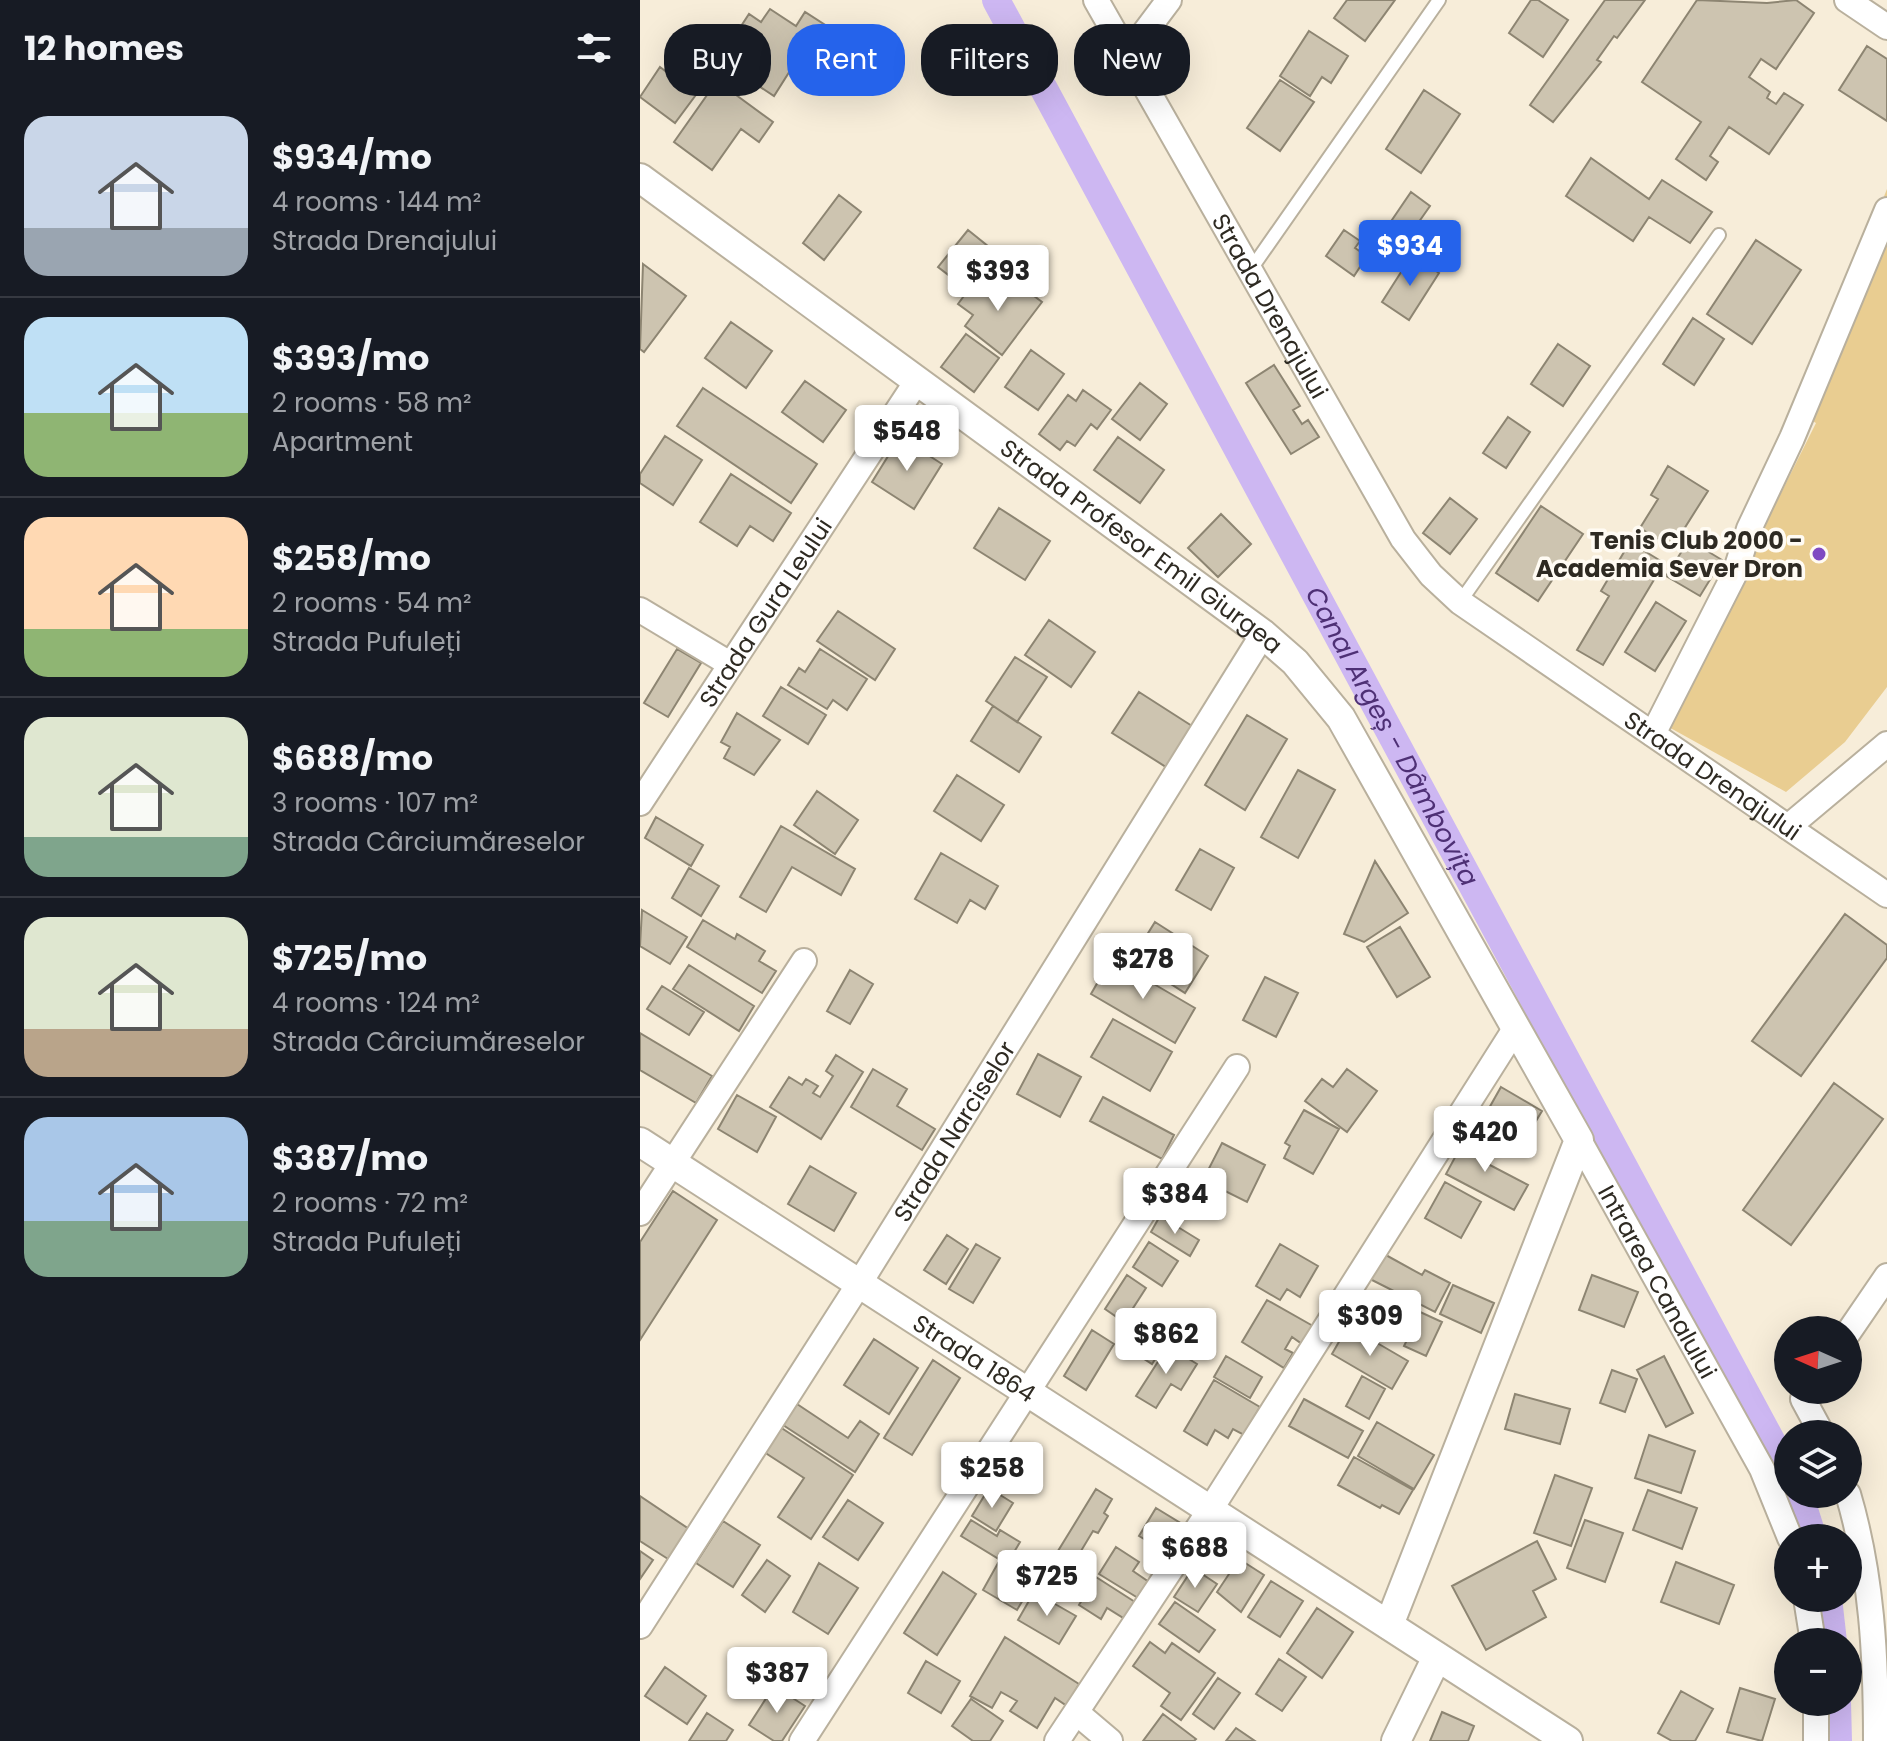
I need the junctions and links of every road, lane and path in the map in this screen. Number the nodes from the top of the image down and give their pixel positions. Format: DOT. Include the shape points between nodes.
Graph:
graph roads {
  1 [pos="1096,0"];
  2 [pos="1169,0"];
  3 [pos="1439,0"];
  4 [pos="1847,0"];
  5 [pos="1109,24"];
  6 [pos="1151,24"];
  7 [pos="1887,27"];
  8 [pos="1150,96"];
  9 [pos="640,178"];
  10 [pos="1887,210"];
  11 [pos="1719,235"];
  12 [pos="1249,272"];
  13 [pos="917,381"];
  14 [pos="1460,602"];
  15 [pos="640,610"];
  16 [pos="1263,634"];
  17 [pos="730,664"];
  18 [pos="1653,734"];
  19 [pos="1887,744"];
  20 [pos="640,803"];
  21 [pos="1788,827"];
  22 [pos="1887,895"];
  23 [pos="804,961"];
  24 [pos="1515,1029"];
  25 [pos="1237,1067"];
  26 [pos="1579,1140"];
  27 [pos="640,1142"];
  28 [pos="672,1163"];
  29 [pos="640,1213"];
  30 [pos="1887,1276"];
  31 [pos="859,1284"];
  32 [pos="1860,1316"];
  33 [pos="1026,1394"];
  34 [pos="1852,1508"];
  35 [pos="1210,1510"];
  36 [pos="1784,1524"];
  37 [pos="1389,1625"];
  38 [pos="640,1626"];
  39 [pos="1437,1657"];
  40 [pos="1881,1698"];
  41 [pos="1077,1713"];
  42 [pos="1816,1716"];
  43 [pos="802,1741"];
  44 [pos="1057,1741"];
  45 [pos="1110,1741"];
  46 [pos="1396,1741"];
  47 [pos="1568,1741"];
  48 [pos="1816,1741"];
  49 [pos="1876,1741"];
  1 -- 5 [label="street, Strada Drenajului"];
  2 -- 6 [label="street"];
  3 -- 12 [label="lane"];
  4 -- 7 [label="street"];
  8 -- 12 [label="street, Strada Drenajului"];
  9 -- 13 [label="street, Strada Profesor Emil Giurgea"];
  10 -- 18 [label="street" via="1749,529 1735,573"];
  11 -- 14 [label="lane"];
  12 -- 14 [label="street, Strada Drenajului" via="1403,539"];
  13 -- 16 [label="street, Strada Profesor Emil Giurgea"];
  13 -- 17 [label="street, Strada Gura Leului"];
  14 -- 18 [label="street, Strada Drenajului"];
  15 -- 17 [label="street"];
  16 -- 24 [label="street, Strada Profesor Emil Giurgea" via="1295,662 1341,718"];
  16 -- 31 [label="street, Strada Narciselor"];
  17 -- 20 [label="street, Strada Gura Leului"];
  18 -- 21 [label="street, Strada Drenajului"];
  19 -- 21 [label="street"];
  21 -- 22 [label="street, Strada Drenajului"];
  23 -- 28 [label="street"];
  24 -- 26 [label="street, Intrarea Canalului"];
  24 -- 35 [label="street"];
  25 -- 33 [label="street"];
  26 -- 36 [label="street, Intrarea Canalului" via="1762,1469"];
  26 -- 37 [label="street"];
  27 -- 28 [label="street, Strada 1864"];
  28 -- 29 [label="street"];
  28 -- 31 [label="street, Strada 1864"];
  30 -- 32 [label="street"];
  31 -- 33 [label="street, Strada 1864"];
  31 -- 38 [label="street, Strada Narciselor"];
  33 -- 35 [label="street, Strada 1864"];
  33 -- 43 [label="street"];
  34 -- 40 [label="street" via="1869,1585"];
  35 -- 37 [label="street, Strada 1864"];
  35 -- 41 [label="street"];
  37 -- 39 [label="street, Strada 1864"];
  39 -- 46 [label="street"];
  39 -- 47 [label="street, Strada 1864"];
  40 -- 49 [label="street"];
  41 -- 44 [label="street"];
  41 -- 45 [label="street"];
  42 -- 48 [label="street"];
}
